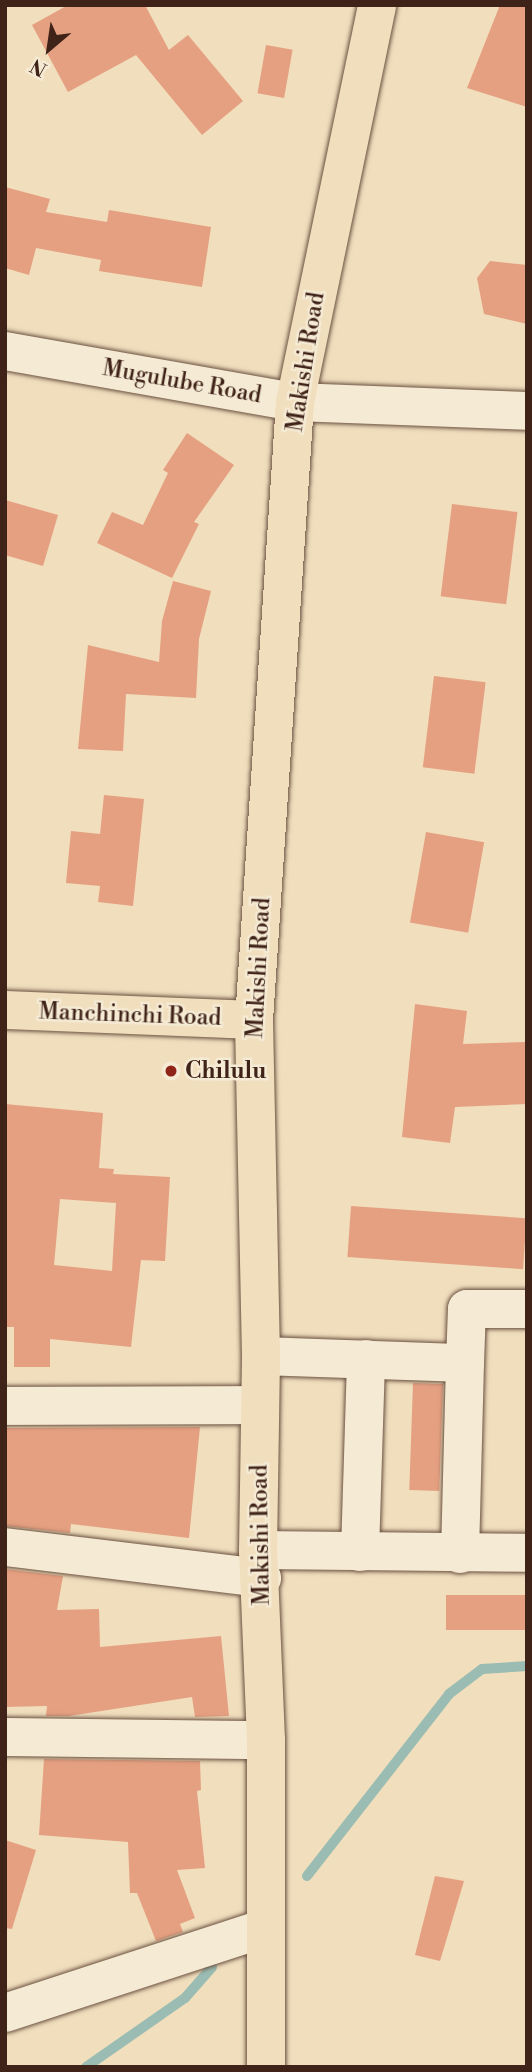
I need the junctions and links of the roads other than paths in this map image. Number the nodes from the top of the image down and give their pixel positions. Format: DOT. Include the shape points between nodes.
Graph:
graph roads {
  1 [pos="377,5"];
  2 [pos="5,351"];
  3 [pos="295,402"];
  4 [pos="527,411"];
  5 [pos="5,1010"];
  6 [pos="254,1020"];
  7 [pos="527,1309"];
  8 [pos="261,1356"];
  9 [pos="366,1359"];
  10 [pos="465,1363"];
  11 [pos="260,1405"];
  12 [pos="5,1406"];
  13 [pos="5,1547"];
  14 [pos="360,1552"];
  15 [pos="527,1553"];
  16 [pos="460,1554"];
  17 [pos="260,1564"];
  18 [pos="5,1737"];
  19 [pos="266,1740"];
  20 [pos="265,1928"];
  21 [pos="5,2012"];
  22 [pos="266,2067"];
  1 -- 3 [label="main road, Makishi Road"];
  2 -- 3 [label="street, Mugulube Road"];
  3 -- 4 [label="street, Mugulube Road"];
  3 -- 6 [label="main road, Makishi Road"];
  5 -- 6 [label="main road, Manchinchi Road"];
  6 -- 8 [label="main road, Makishi Road"];
  7 -- 10 [label="street" via="467,1309"];
  8 -- 9 [label="street"];
  8 -- 11 [label="main road, Makishi Road"];
  9 -- 10 [label="street"];
  9 -- 14 [label="street"];
  10 -- 16 [label="street"];
  11 -- 12 [label="street"];
  11 -- 17 [label="main road, Makishi Road"];
  13 -- 17 [label="street"];
  14 -- 16 [label="street"];
  14 -- 17 [label="street"];
  15 -- 16 [label="street"];
  17 -- 19 [label="main road, Makishi Road"];
  18 -- 19 [label="street"];
  19 -- 20 [label="main road, Makishi Road"];
  20 -- 21 [label="street"];
  20 -- 22 [label="main road, Makishi Road"];
}
